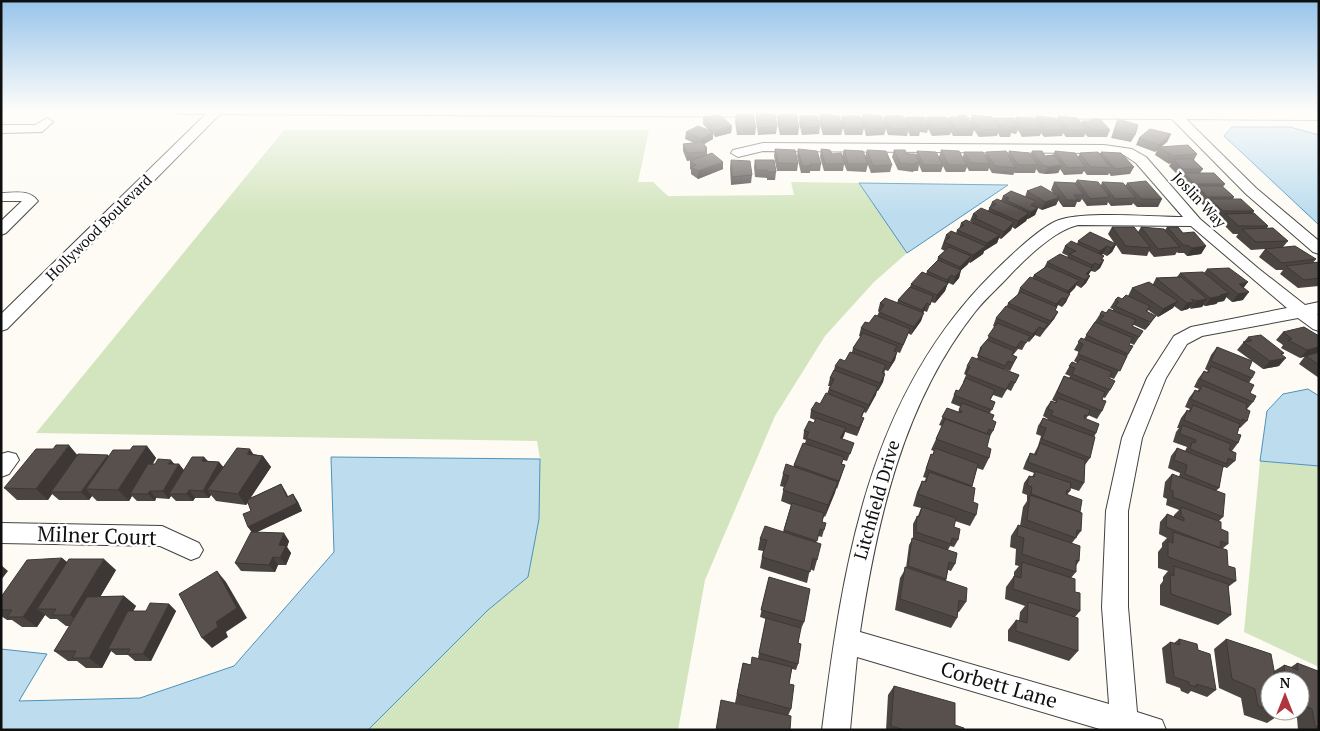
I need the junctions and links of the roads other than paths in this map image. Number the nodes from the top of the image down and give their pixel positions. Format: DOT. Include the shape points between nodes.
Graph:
graph roads {
  1 [pos="183,144"];
  2 [pos="1203,144"];
  3 [pos="738,153"];
  4 [pos="1,197"];
  5 [pos="1195,222"];
  6 [pos="1,230"];
  7 [pos="1319,249"];
  8 [pos="1310,310"];
  9 [pos="1,324"];
  10 [pos="1319,325"];
  11 [pos="1,532"];
  12 [pos="191,550"];
  13 [pos="846,642"];
  14 [pos="1124,725"];
  15 [pos="836,730"];
  16 [pos="1152,730"];
  1 -- 9 [label="street, Hollywood Boulevard"];
  2 -- 7 [label="street" via="1251,191"];
  3 -- 5 [label="street, Joslin Way" via="762,147 1104,149 1127,152 1141,160"];
  4 -- 6 [label="street" via="29,198 31,204"];
  5 -- 8 [label="street, Joslin Way" via="1253,274"];
  5 -- 13 [label="street, Litchfield Drive" via="1078,221 1062,224 1017,258 969,307 931,362 890,448 858,560"];
  8 -- 10 [label="street, Joslin Way"];
  8 -- 14 [label="street" via="1197,331 1180,340 1157,378 1132,438 1117,511 1115,607"];
  11 -- 12 [label="street, Milner Court" via="162,536"];
  13 -- 14 [label="street, Corbett Lane"];
  13 -- 15 [label="street, Litchfield Drive"];
  14 -- 16 [label="street, Corbett Lane"];
}
